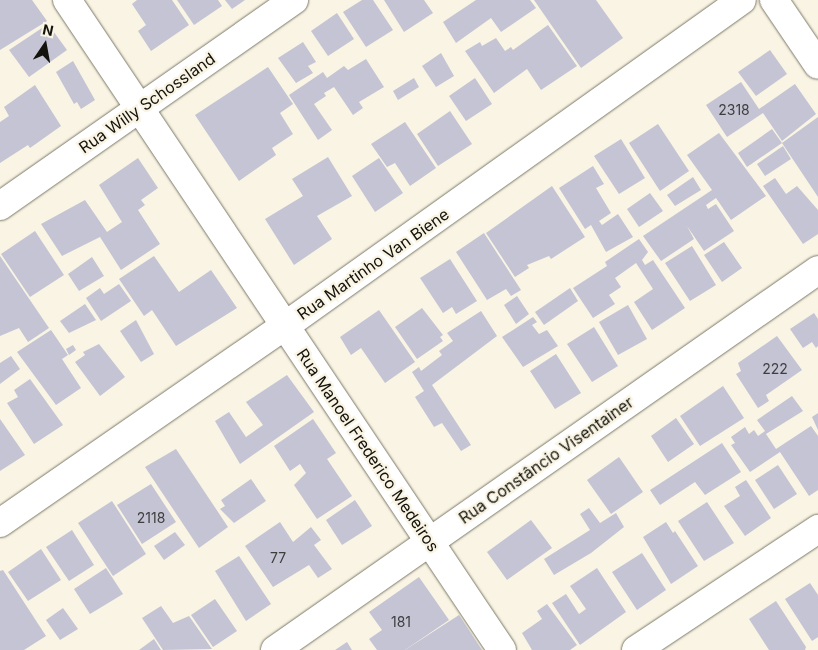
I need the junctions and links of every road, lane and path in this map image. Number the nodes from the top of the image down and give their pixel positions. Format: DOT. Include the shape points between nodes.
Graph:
graph roads {
  1 [pos="67,0"];
  2 [pos="294,0"];
  3 [pos="742,0"];
  4 [pos="774,0"];
  5 [pos="818,65"];
  6 [pos="139,107"];
  7 [pos="0,206"];
  8 [pos="818,270"];
  9 [pos="285,326"];
  10 [pos="0,523"];
  11 [pos="818,529"];
  12 [pos="430,542"];
  13 [pos="275,650"];
  14 [pos="502,650"];
  15 [pos="636,650"];
  1 -- 6 [label="street, Rua Manoel Frederico Medeiros"];
  2 -- 6 [label="street, Rua Willy Schossland"];
  3 -- 9 [label="street, Rua Martinho Van Biene"];
  4 -- 5 [label="street"];
  6 -- 7 [label="street, Rua Willy Schossland"];
  6 -- 9 [label="street, Rua Manoel Frederico Medeiros"];
  8 -- 12 [label="street, Rua Constâncio Visentainer"];
  9 -- 10 [label="street, Rua Martinho Van Biene"];
  9 -- 12 [label="street, Rua Manoel Frederico Medeiros"];
  11 -- 15 [label="street"];
  12 -- 13 [label="street, Rua Constâncio Visentainer"];
  12 -- 14 [label="street, Rua Manoel Frederico Medeiros"];
}
